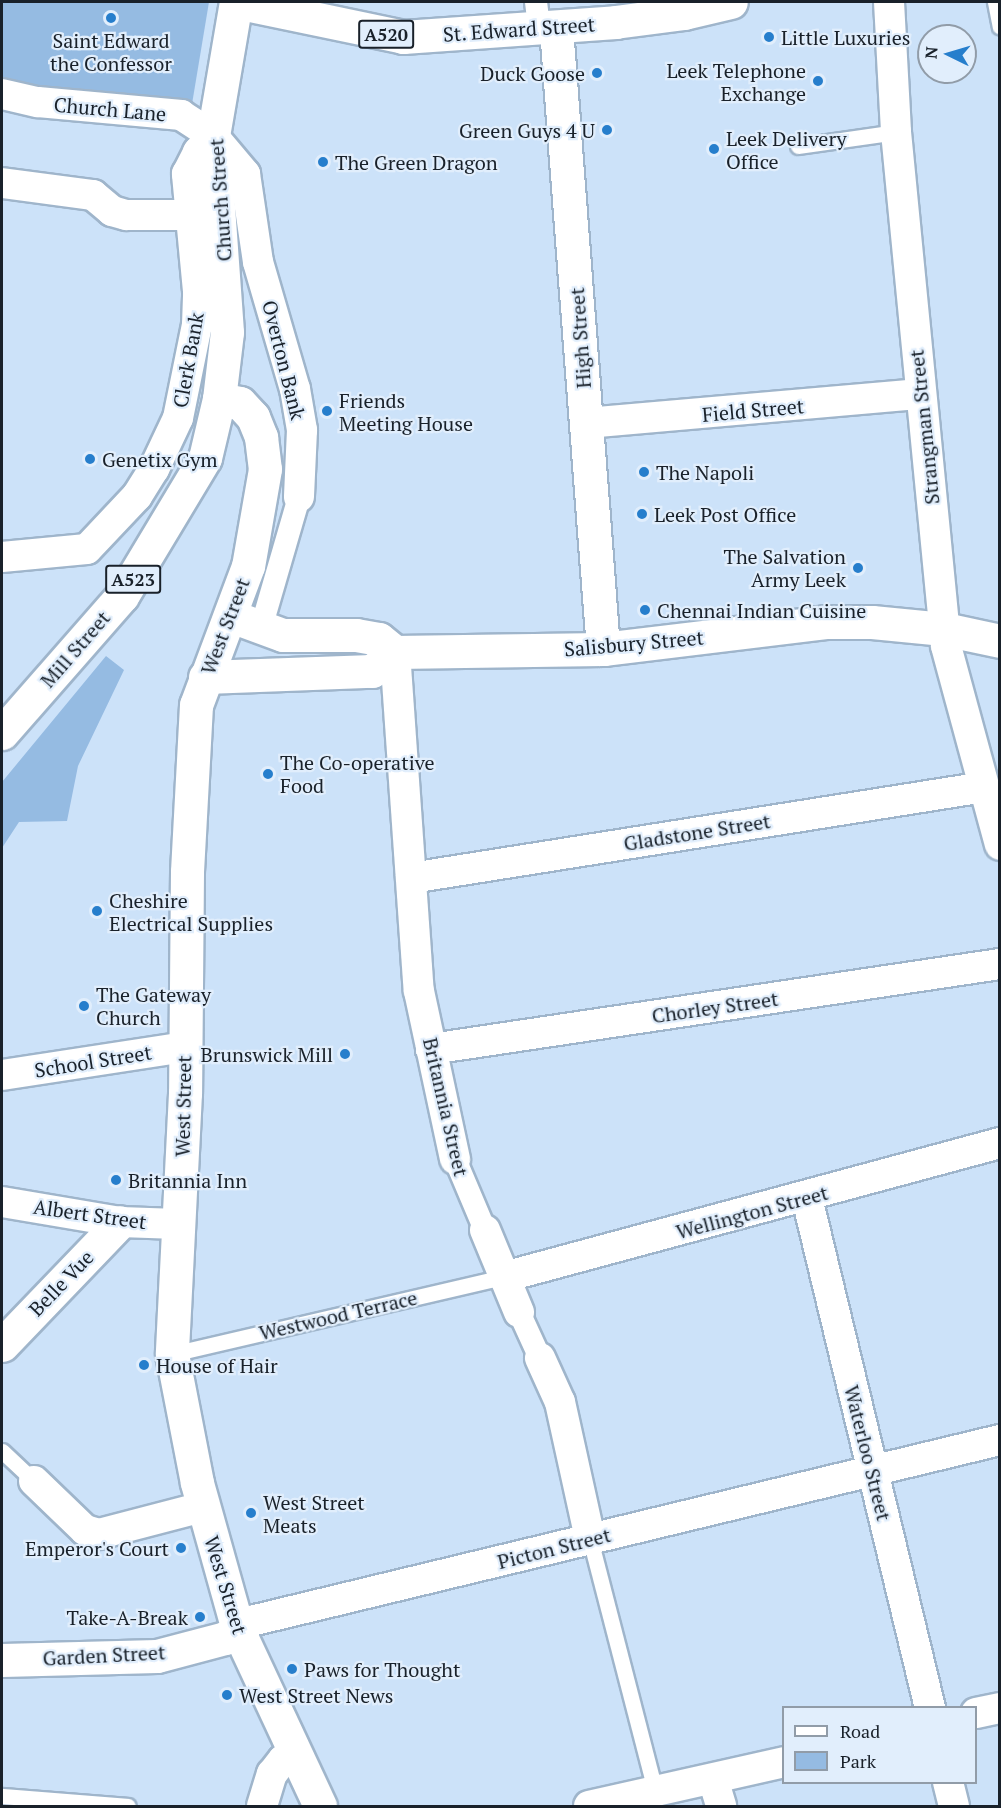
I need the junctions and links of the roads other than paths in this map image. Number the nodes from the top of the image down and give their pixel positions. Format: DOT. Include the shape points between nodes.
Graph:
graph roads {
  1 [pos="236,2"];
  2 [pos="731,2"];
  3 [pos="889,2"];
  4 [pos="995,2"];
  5 [pos="544,19"];
  6 [pos="999,27"];
  7 [pos="2,94"];
  8 [pos="896,132"];
  9 [pos="213,136"];
  10 [pos="798,146"];
  11 [pos="2,183"];
  12 [pos="190,215"];
  13 [pos="920,394"];
  14 [pos="219,399"];
  15 [pos="587,423"];
  16 [pos="299,497"];
  17 [pos="2,557"];
  18 [pos="246,622"];
  19 [pos="944,629"];
  20 [pos="999,641"];
  21 [pos="603,649"];
  22 [pos="395,652"];
  23 [pos="205,677"];
  24 [pos="2,733"];
  25 [pos="984,787"];
  26 [pos="999,845"];
  27 [pos="411,878"];
  28 [pos="999,964"];
  29 [pos="184,1047"];
  30 [pos="431,1049"];
  31 [pos="2,1075"];
  32 [pos="999,1143"];
  33 [pos="455,1159"];
  34 [pos="807,1198"];
  35 [pos="2,1202"];
  36 [pos="120,1222"];
  37 [pos="178,1224"];
  38 [pos="485,1230"];
  39 [pos="504,1277"];
  40 [pos="519,1312"];
  41 [pos="2,1345"];
  42 [pos="172,1354"];
  43 [pos="540,1358"];
  44 [pos="999,1440"];
  45 [pos="2,1451"];
  46 [pos="872,1472"];
  47 [pos="34,1481"];
  48 [pos="203,1507"];
  49 [pos="590,1539"];
  50 [pos="238,1630"];
  51 [pos="2,1660"];
  52 [pos="930,1706"];
  53 [pos="999,1708"];
  54 [pos="977,1713"];
  55 [pos="295,1755"];
  56 [pos="782,1762"];
  57 [pos="948,1784"];
  58 [pos="656,1791"];
  59 [pos="717,1793"];
  60 [pos="2,1796"];
  61 [pos="128,1806"];
  62 [pos="262,1806"];
  63 [pos="320,1806"];
  64 [pos="589,1806"];
  65 [pos="954,1806"];
  1 -- 5 [label="main road, St. Edward Street / A520" via="403,36"];
  1 -- 9 [label="main road, Church Street / A523"];
  2 -- 5 [label="main road, St. Edward Street / A520" via="684,14"];
  3 -- 8 [label="street, Strangman Street"];
  4 -- 6 [label="lane"];
  5 -- 15 [label="main road, High Street"];
  7 -- 9 [label="street, Church Lane" via="38,102 181,115"];
  8 -- 10 [label="lane"];
  8 -- 13 [label="street, Strangman Street"];
  9 -- 12 [label="street, Clerk Bank" via="198,152 188,174"];
  9 -- 14 [label="main road, Church Street / A523" via="227,332"];
  9 -- 16 [label="street, Overton Bank" via="245,174 258,262 295,389 303,456"];
  11 -- 12 [label="street" via="93,195 112,212 126,215"];
  12 -- 17 [label="street, Clerk Bank" via="198,291 194,348 178,418 154,469 137,496 87,549"];
  13 -- 15 [label="street, Field Street"];
  13 -- 19 [label="street, Strangman Street"];
  14 -- 18 [label="main road, West Street" via="240,403 253,417 261,437 265,470 248,566"];
  14 -- 24 [label="main road, Mill Street / A523" via="205,458 122,596"];
  15 -- 21 [label="main road, High Street"];
  16 -- 18 [label="street, Overton Bank"];
  18 -- 22 [label="main road" via="283,635 356,634 379,639"];
  18 -- 23 [label="main road, West Street"];
  19 -- 20 [label="main road, Salisbury Street"];
  19 -- 21 [label="main road, Salisbury Street" via="872,622 786,626"];
  19 -- 25 [label="street, Strangman Street" via="949,669"];
  21 -- 22 [label="main road, Salisbury Street"];
  22 -- 23 [label="main road" via="372,671"];
  22 -- 27 [label="street, Britannia Street"];
  23 -- 29 [label="main road, West Street" via="196,705 192,746"];
  25 -- 26 [label="street, Strangman Street"];
  25 -- 27 [label="street, Gladstone Street"];
  27 -- 30 [label="street, Britannia Street" via="420,991"];
  28 -- 30 [label="street, Chorley Street"];
  29 -- 31 [label="street, School Street"];
  29 -- 37 [label="main road, West Street"];
  30 -- 33 [label="street, Britannia Street"];
  32 -- 34 [label="street, Wellington Street"];
  33 -- 38 [label="street, Britannia Street"];
  34 -- 39 [label="street, Wellington Street"];
  34 -- 46 [label="street, Waterloo Street"];
  35 -- 36 [label="street, Albert Street"];
  36 -- 37 [label="street, Albert Street"];
  36 -- 41 [label="main road, Belle Vue"];
  37 -- 42 [label="main road, West Street"];
  38 -- 39 [label="street, Britannia Street"];
  39 -- 40 [label="street, Britannia Street"];
  39 -- 42 [label="lane, Westwood Terrace"];
  40 -- 43 [label="street, Britannia Street"];
  42 -- 48 [label="main road, West Street" via="174,1380"];
  43 -- 49 [label="street, Britannia Street" via="560,1402"];
  44 -- 46 [label="street, Picton Street"];
  45 -- 47 [label="lane"];
  46 -- 49 [label="street, Picton Street"];
  46 -- 52 [label="street, Waterloo Street"];
  47 -- 48 [label="street" via="85,1530 99,1534"];
  48 -- 50 [label="main road, West Street"];
  49 -- 50 [label="street, Picton Street" via="251,1621"];
  49 -- 58 [label="lane"];
  50 -- 51 [label="main road, Garden Street" via="225,1638 157,1656"];
  50 -- 55 [label="main road, West Street"];
  53 -- 54 [label="street"];
  55 -- 62 [label="street" via="283,1760 272,1774"];
  55 -- 63 [label="main road, West Street"];
  56 -- 59 [label="street"];
  57 -- 65 [label="street"];
  58 -- 59 [label="street"];
  58 -- 64 [label="street"];
  60 -- 61 [label="lane"];
}
